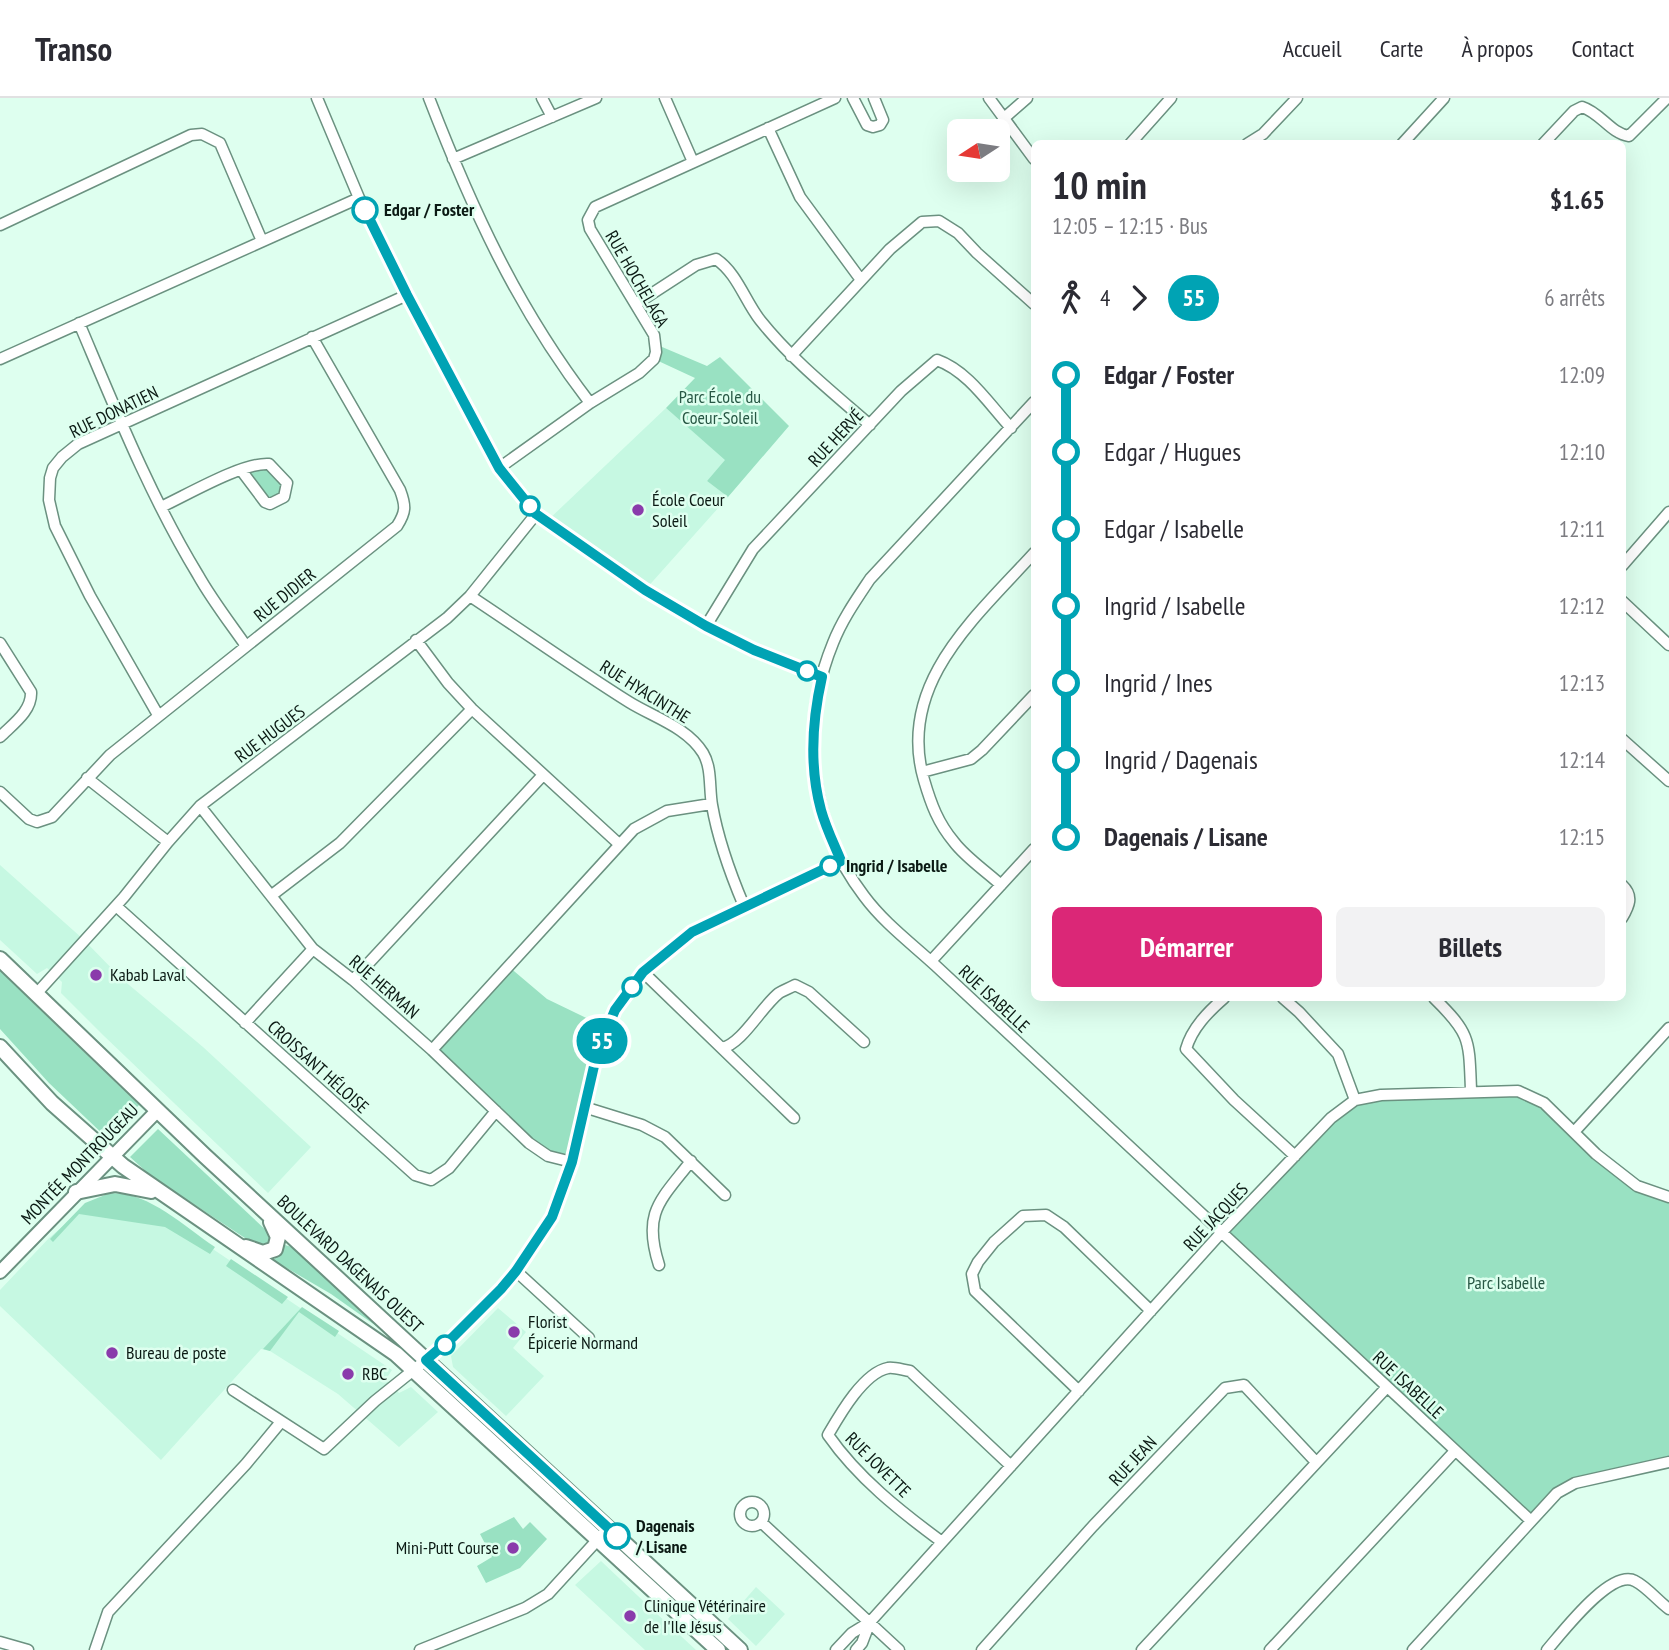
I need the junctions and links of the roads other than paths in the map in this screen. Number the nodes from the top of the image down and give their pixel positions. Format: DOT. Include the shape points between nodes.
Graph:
graph roads {
  1 [pos="317,98"];
  2 [pos="429,98"];
  3 [pos="542,98"];
  4 [pos="596,98"];
  5 [pos="665,98"];
  6 [pos="835,98"];
  7 [pos="853,98"];
  8 [pos="874,98"];
  9 [pos="989,98"];
  10 [pos="1027,98"];
  11 [pos="1171,98"];
  12 [pos="1297,98"];
  13 [pos="1444,98"];
  14 [pos="1667,98"];
  15 [pos="552,117"];
  16 [pos="1003,119"];
  17 [pos="768,128"];
  18 [pos="1010,128"];
  19 [pos="1136,140"];
  20 [pos="1253,140"];
  21 [pos="1406,140"];
  22 [pos="1547,140"];
  23 [pos="1031,155"];
  24 [pos="453,159"];
  25 [pos="693,162"];
  26 [pos="359,198"];
  27 [pos="0,225"];
  28 [pos="262,241"];
  29 [pos="861,280"];
  30 [pos="407,295"];
  31 [pos="1031,301"];
  32 [pos="636,304"];
  33 [pos="79,323"];
  34 [pos="312,337"];
  35 [pos="791,356"];
  36 [pos="0,359"];
  37 [pos="590,403"];
  38 [pos="1031,405"];
  39 [pos="122,424"];
  40 [pos="870,425"];
  41 [pos="1011,428"];
  42 [pos="499,468"];
  43 [pos="241,470"];
  44 [pos="161,508"];
  45 [pos="1669,512"];
  46 [pos="536,514"];
  47 [pos="1031,556"];
  48 [pos="1626,561"];
  49 [pos="470,596"];
  50 [pos="1626,605"];
  51 [pos="706,626"];
  52 [pos="416,640"];
  53 [pos="0,643"];
  54 [pos="1669,645"];
  55 [pos="246,646"];
  56 [pos="822,677"];
  57 [pos="1031,698"];
  58 [pos="472,709"];
  59 [pos="158,715"];
  60 [pos="0,737"];
  61 [pos="1626,743"];
  62 [pos="922,772"];
  63 [pos="543,775"];
  64 [pos="88,778"];
  65 [pos="1669,781"];
  66 [pos="0,792"];
  67 [pos="711,804"];
  68 [pos="200,806"];
  69 [pos="168,842"];
  70 [pos="619,844"];
  71 [pos="1031,852"];
  72 [pos="841,861"];
  73 [pos="1001,885"];
  74 [pos="1626,889"];
  75 [pos="272,895"];
  76 [pos="116,906"];
  77 [pos="744,906"];
  78 [pos="1626,910"];
  79 [pos="313,949"];
  80 [pos="0,959"];
  81 [pos="931,961"];
  82 [pos="643,972"];
  83 [pos="354,980"];
  84 [pos="37,993"];
  85 [pos="1221,1001"];
  86 [pos="1286,1001"];
  87 [pos="1437,1001"];
  88 [pos="245,1023"];
  89 [pos="1669,1028"];
  90 [pos="864,1042"];
  91 [pos="0,1047"];
  92 [pos="722,1048"];
  93 [pos="432,1050"];
  94 [pos="1471,1090"];
  95 [pos="1355,1100"];
  96 [pos="583,1107"];
  97 [pos="157,1111"];
  98 [pos="496,1111"];
  99 [pos="794,1118"];
  100 [pos="1574,1132"];
  101 [pos="111,1156"];
  102 [pos="1295,1156"];
  103 [pos="691,1161"];
  104 [pos="572,1162"];
  105 [pos="76,1192"];
  106 [pos="159,1192"];
  107 [pos="725,1195"];
  108 [pos="1669,1196"];
  109 [pos="265,1212"];
  110 [pos="1222,1233"];
  111 [pos="229,1241"];
  112 [pos="659,1265"];
  113 [pos="516,1271"];
  114 [pos="0,1272"];
  115 [pos="1151,1311"];
  116 [pos="589,1338"];
  117 [pos="426,1360"];
  118 [pos="414,1370"];
  119 [pos="1387,1387"];
  120 [pos="233,1390"];
  121 [pos="1079,1391"];
  122 [pos="280,1423"];
  123 [pos="1455,1451"];
  124 [pos="1317,1462"];
  125 [pos="1669,1462"];
  126 [pos="1011,1466"];
  127 [pos="1530,1520"];
  128 [pos="761,1521"];
  129 [pos="608,1528"];
  130 [pos="598,1540"];
  131 [pos="942,1542"];
  132 [pos="1669,1609"];
  133 [pos="870,1622"];
  134 [pos="0,1642"];
  135 [pos="441,1646"];
  136 [pos="13,1648"];
  137 [pos="28,1650"];
  138 [pos="95,1650"];
  139 [pos="420,1650"];
  140 [pos="719,1650"];
  141 [pos="740,1650"];
  142 [pos="836,1650"];
  143 [pos="856,1650"];
  144 [pos="899,1650"];
  145 [pos="982,1650"];
  146 [pos="1142,1650"];
  147 [pos="1270,1650"];
  148 [pos="1413,1650"];
  149 [pos="1547,1650"];
  1 -- 26 [label="street"];
  2 -- 24 [label="street"];
  3 -- 15 [label="street"];
  4 -- 15 [label="street"];
  5 -- 25 [label="street"];
  6 -- 17 [label="street, RUE HOCHELAGA"];
  7 -- 8 [label="street" via="867,125 873,127 883,120"];
  9 -- 16 [label="street"];
  10 -- 16 [label="street"];
  11 -- 19 [label="street"];
  12 -- 20 [label="street"];
  13 -- 21 [label="street"];
  14 -- 22 [label="street" via="1629,136 1619,134 1582,107"];
  15 -- 24 [label="street"];
  17 -- 25 [label="street, RUE HOCHELAGA"];
  17 -- 29 [label="street" via="800,197"];
  18 -- 23 [label="street"];
  24 -- 37 [label="street" via="520,299"];
  25 -- 32 [label="street, RUE HOCHELAGA" via="606,200 588,220"];
  26 -- 28 [label="street"];
  26 -- 30 [label="street"];
  27 -- 28 [label="street" via="191,135 202,134 219,143"];
  28 -- 33 [label="street"];
  29 -- 31 [label="street" via="922,222 939,222 958,233"];
  29 -- 35 [label="street"];
  30 -- 34 [label="street, RUE DONATIEN"];
  30 -- 42 [label="street"];
  32 -- 35 [label="street" via="696,265 716,259 726,265 758,317"];
  32 -- 37 [label="street, RUE HOCHELAGA" via="654,335 653,359"];
  33 -- 36 [label="street"];
  33 -- 39 [label="street"];
  34 -- 39 [label="street, RUE DONATIEN"];
  34 -- 55 [label="street, RUE DIDIER" via="400,490 406,505 404,515 397,526"];
  35 -- 40 [label="street"];
  37 -- 42 [label="street, RUE HOCHELAGA"];
  38 -- 41 [label="street, RUE ISABELLE"];
  39 -- 44 [label="street"];
  39 -- 59 [label="street, RUE DONATIEN" via="78,444 62,457 53,468 49,500 55,526 90,596"];
  40 -- 41 [label="street, RUE HERVÉ" via="937,360 968,380"];
  40 -- 51 [label="street, RUE HERVÉ" via="753,549"];
  41 -- 56 [label="street, RUE ISABELLE" via="870,579 848,612"];
  42 -- 46 [label="street"];
  43 -- 43 [label="street" via="265,502 284,497 286,483 269,464"];
  43 -- 44 [label="street"];
  44 -- 55 [label="street" via="198,576"];
  45 -- 48 [label="street"];
  46 -- 49 [label="street, RUE HUGUES"];
  46 -- 51 [label="street"];
  47 -- 62 [label="street" via="963,631 934,675 920,720"];
  49 -- 52 [label="street, RUE HUGUES"];
  49 -- 67 [label="street, RUE HYACINTHE" via="697,745 705,755"];
  50 -- 54 [label="street"];
  51 -- 56 [label="street"];
  52 -- 58 [label="street"];
  52 -- 68 [label="street, RUE HUGUES"];
  53 -- 60 [label="street" via="32,701"];
  55 -- 59 [label="street, RUE DIDIER"];
  56 -- 72 [label="street, RUE ISABELLE" via="813,729 814,768 821,811"];
  57 -- 62 [label="street" via="971,759"];
  58 -- 63 [label="street"];
  58 -- 75 [label="street" via="341,843"];
  59 -- 64 [label="street, RUE DIDIER"];
  61 -- 65 [label="street"];
  62 -- 73 [label="street" via="934,814 955,844"];
  63 -- 70 [label="street"];
  63 -- 83 [label="street"];
  64 -- 66 [label="street, RUE DIDIER" via="52,817 37,822"];
  64 -- 69 [label="street"];
  67 -- 70 [label="street" via="653,817"];
  67 -- 77 [label="street, RUE HYACINTHE" via="725,859"];
  68 -- 69 [label="street, RUE HUGUES"];
  68 -- 75 [label="street, RUE HERMAN"];
  69 -- 76 [label="street, RUE HUGUES"];
  70 -- 93 [label="street"];
  71 -- 73 [label="street"];
  72 -- 77 [label="street"];
  72 -- 81 [label="street, RUE ISABELLE" via="892,928"];
  73 -- 81 [label="street"];
  74 -- 78 [label="street" via="1630,903"];
  75 -- 79 [label="street, RUE HERMAN"];
  76 -- 84 [label="street, RUE HUGUES"];
  76 -- 88 [label="street, CROISSANT HÉLOISE"];
  77 -- 82 [label="street" via="692,932"];
  79 -- 83 [label="street, RUE HERMAN"];
  79 -- 88 [label="street"];
  80 -- 84 [label="main road, BOULEVARD DAGENAIS OUEST"];
  81 -- 110 [label="street, RUE ISABELLE"];
  82 -- 92 [label="street"];
  82 -- 96 [label="street" via="615,1010 597,1053"];
  83 -- 93 [label="street, RUE HERMAN"];
  84 -- 97 [label="main road, BOULEVARD DAGENAIS OUEST"];
  85 -- 102 [label="street" via="1206,1014 1186,1049"];
  86 -- 95 [label="street" via="1338,1054"];
  87 -- 94 [label="street" via="1466,1036"];
  88 -- 98 [label="street, CROISSANT HÉLOISE" via="415,1175 431,1180 449,1168"];
  89 -- 100 [label="street"];
  90 -- 92 [label="street" via="809,992 794,985"];
  91 -- 101 [label="main road, BOULEVARD DAGENAIS OUEST" via="52,1103"];
  92 -- 99 [label="street"];
  93 -- 98 [label="street, RUE HERMAN"];
  94 -- 95 [label="street, RUE JACQUES" via="1381,1094"];
  94 -- 100 [label="street, RUE JACQUES" via="1504,1089 1530,1095"];
  95 -- 102 [label="street, RUE JACQUES"];
  96 -- 103 [label="street" via="665,1137"];
  96 -- 104 [label="street"];
  97 -- 101 [label="street, MONTÉE MONTROUGEAU"];
  97 -- 109 [label="main road, BOULEVARD DAGENAIS OUEST"];
  98 -- 104 [label="street, RUE HERMAN" via="548,1156"];
  100 -- 108 [label="street, RUE JACQUES" via="1637,1186"];
  101 -- 105 [label="street, MONTÉE MONTROUGEAU"];
  101 -- 106 [label="main road, BOULEVARD DAGENAIS OUEST"];
  102 -- 110 [label="street, RUE JACQUES"];
  103 -- 107 [label="street"];
  103 -- 112 [label="street" via="652,1218"];
  104 -- 113 [label="street" via="552,1217"];
  105 -- 106 [label="main road" via="115,1184"];
  105 -- 114 [label="street, MONTÉE MONTROUGEAU"];
  106 -- 111 [label="main road, BOULEVARD DAGENAIS OUEST"];
  109 -- 111 [label="main road" via="278,1237 275,1249 263,1253"];
  109 -- 117 [label="main road, BOULEVARD DAGENAIS OUEST"];
  110 -- 115 [label="street, RUE JACQUES"];
  110 -- 119 [label="street, RUE ISABELLE"];
  111 -- 118 [label="main road, BOULEVARD DAGENAIS OUEST" via="380,1342"];
  113 -- 116 [label="street"];
  113 -- 117 [label="street"];
  115 -- 121 [label="street, RUE JACQUES"];
  115 -- 121 [label="street" via="1046,1215 1023,1216 994,1242 972,1274 975,1291"];
  117 -- 118 [label="street"];
  117 -- 129 [label="main road, BOULEVARD DAGENAIS OUEST"];
  118 -- 122 [label="street" via="324,1449"];
  118 -- 130 [label="main road, BOULEVARD DAGENAIS OUEST"];
  119 -- 123 [label="street, RUE ISABELLE"];
  119 -- 124 [label="street"];
  120 -- 122 [label="street"];
  121 -- 126 [label="street, RUE JACQUES"];
  122 -- 138 [label="street" via="108,1612"];
  123 -- 127 [label="street, RUE ISABELLE"];
  123 -- 147 [label="street"];
  124 -- 145 [label="street, RUE JEAN" via="1244,1385 1225,1388"];
  124 -- 146 [label="street"];
  125 -- 127 [label="street" via="1575,1483 1557,1493"];
  126 -- 131 [label="street, RUE JACQUES"];
  126 -- 131 [label="street, RUE JOVETTE" via="910,1371 889,1367 860,1388 828,1435 845,1459"];
  127 -- 148 [label="street"];
  128 -- 133 [label="street"];
  129 -- 130 [label="street"];
  129 -- 141 [label="main road, BOULEVARD DAGENAIS OUEST"];
  130 -- 135 [label="street" via="539,1601"];
  130 -- 140 [label="main road, BOULEVARD DAGENAIS OUEST"];
  131 -- 133 [label="street, RUE JACQUES"];
  132 -- 149 [label="street" via="1633,1580 1622,1579 1604,1588"];
  133 -- 142 [label="street, RUE JACQUES"];
  133 -- 143 [label="street, RUE JACQUES"];
  133 -- 144 [label="street"];
  134 -- 136 [label="street"];
  135 -- 139 [label="street"];
  136 -- 137 [label="street"];
}
